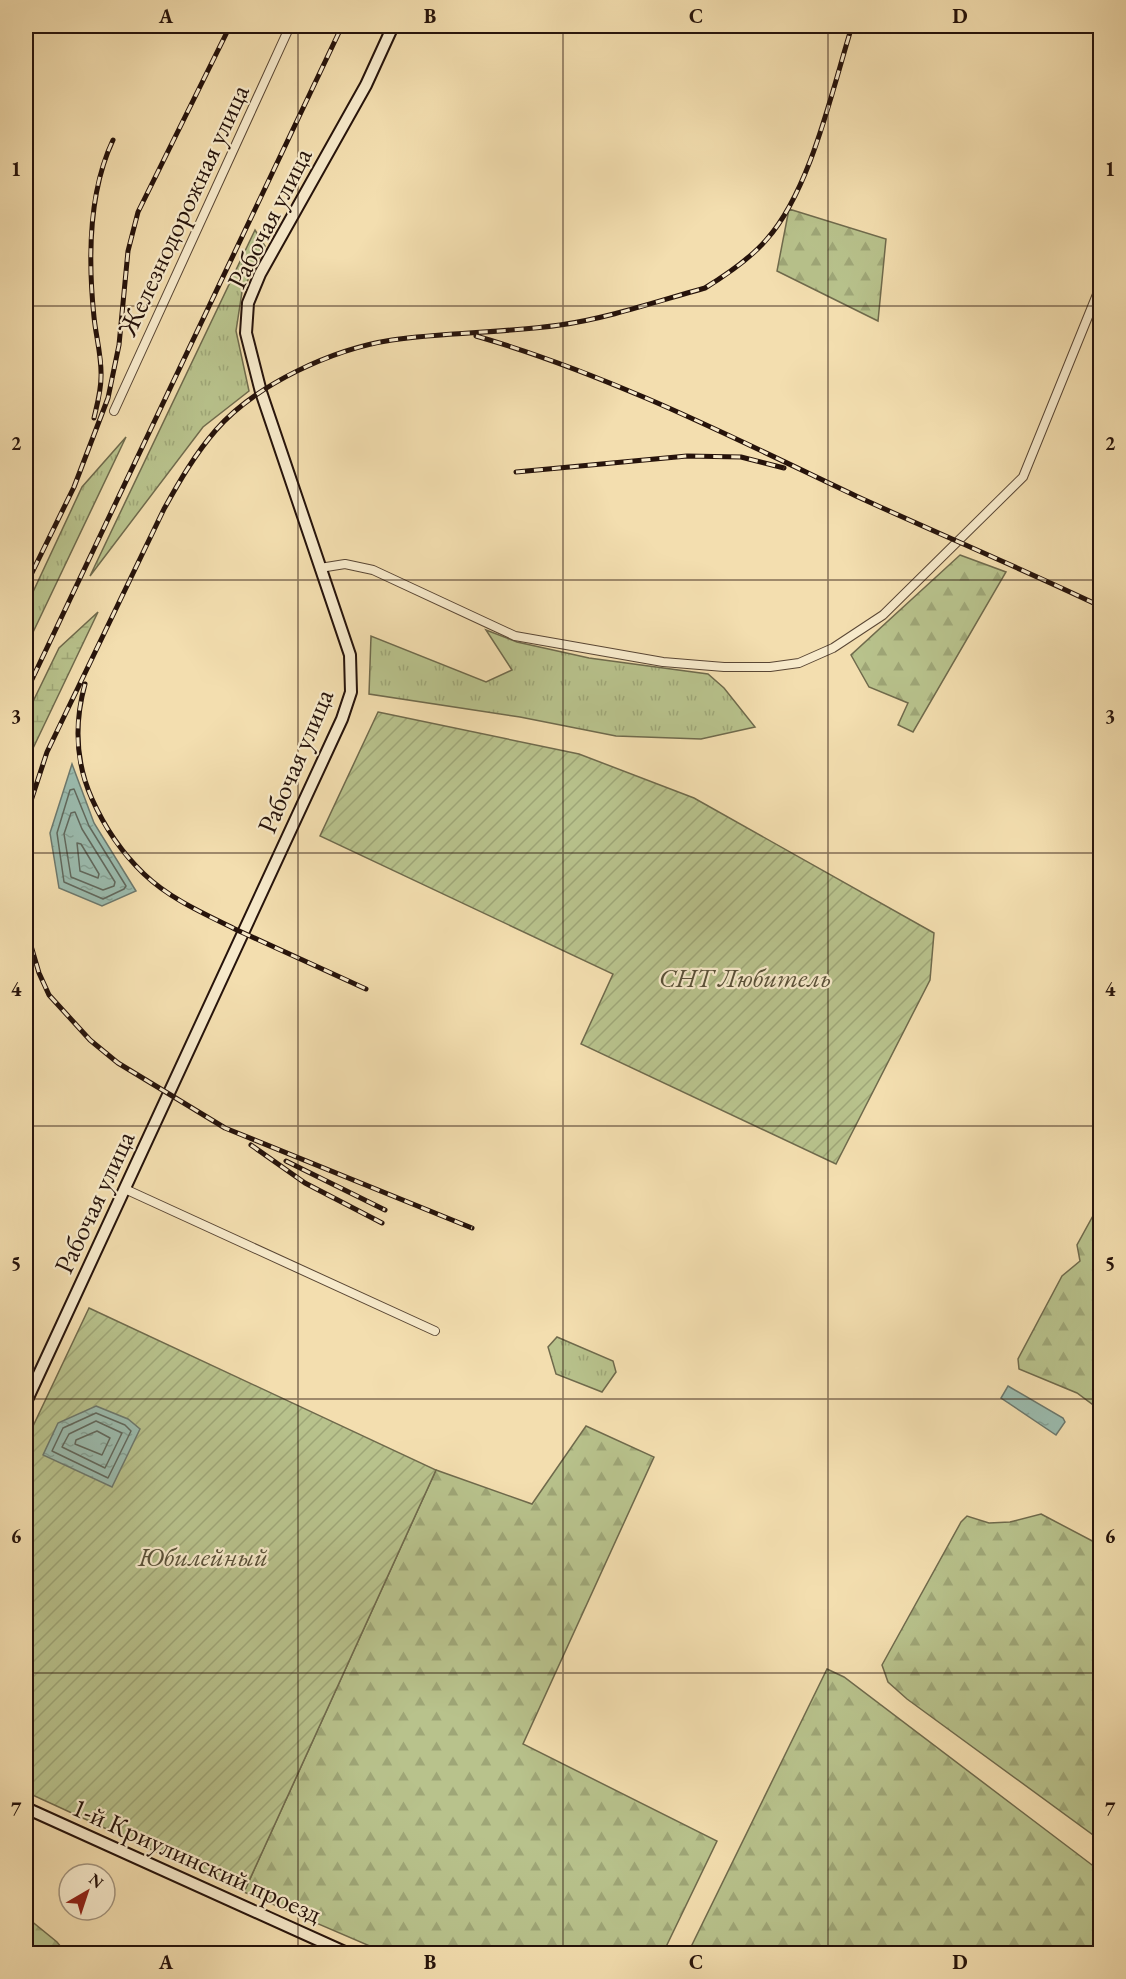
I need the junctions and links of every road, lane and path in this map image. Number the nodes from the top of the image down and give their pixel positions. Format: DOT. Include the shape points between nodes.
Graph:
graph roads {
  1 [pos="290,26"];
  2 [pos="393,26"];
  3 [pos="1101,287"];
  4 [pos="114,411"];
  5 [pos="320,568"];
  6 [pos="125,1189"];
  7 [pos="435,1331"];
  8 [pos="26,1402"];
  9 [pos="26,1808"];
  10 [pos="349,1953"];
  1 -- 4 [label="street, Железнодорожная улица"];
  2 -- 5 [label="street, Рабочая улица" via="366,85 260,274 247,311 246,333 261,392"];
  3 -- 5 [label="street" via="1023,477 883,615 833,648 800,663 724,667 663,662 515,636 373,570 345,564"];
  5 -- 6 [label="street, Рабочая улица" via="350,655 351,692"];
  6 -- 7 [label="street"];
  6 -- 8 [label="street, Рабочая улица"];
  9 -- 10 [label="street, 1-й Криулинский проезд"];
}
